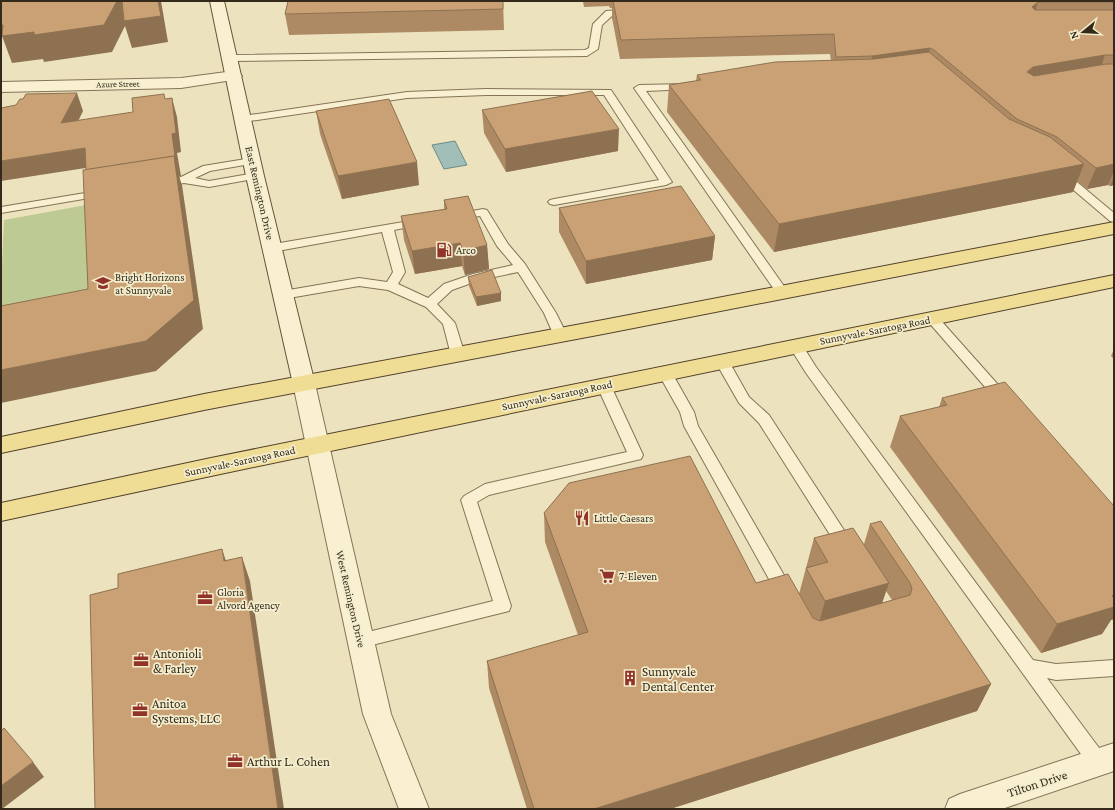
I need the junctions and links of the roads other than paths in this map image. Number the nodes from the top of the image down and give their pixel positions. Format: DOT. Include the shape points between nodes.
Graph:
graph roads {
  1 [pos="217,1"];
  2 [pos="640,12"];
  3 [pos="230,58"];
  4 [pos="234,76"];
  5 [pos="694,86"];
  6 [pos="1,87"];
  7 [pos="243,119"];
  8 [pos="1051,166"];
  9 [pos="254,168"];
  10 [pos="184,180"];
  11 [pos="153,185"];
  12 [pos="115,192"];
  13 [pos="554,202"];
  14 [pos="1,210"];
  15 [pos="446,218"];
  16 [pos="1114,219"];
  17 [pos="431,220"];
  18 [pos="387,228"];
  19 [pos="1114,228"];
  20 [pos="272,248"];
  21 [pos="521,267"];
  22 [pos="1114,281"];
  23 [pos="391,286"];
  24 [pos="782,292"];
  25 [pos="283,295"];
  26 [pos="430,304"];
  27 [pos="931,318"];
  28 [pos="560,336"];
  29 [pos="796,346"];
  30 [pos="458,355"];
  31 [pos="722,361"];
  32 [pos="666,373"];
  33 [pos="304,384"];
  34 [pos="604,386"];
  35 [pos="1013,411"];
  36 [pos="1,445"];
  37 [pos="316,446"];
  38 [pos="1,512"];
  39 [pos="854,558"];
  40 [pos="792,605"];
  41 [pos="360,641"];
  42 [pos="1028,666"];
  43 [pos="1114,668"];
  44 [pos="1106,760"];
  45 [pos="414,809"];
  46 [pos="960,809"];
  1 -- 3 [label="street, East Remington Drive"];
  2 -- 3 [label="lane" via="609,13 598,24 593,49 587,53"];
  3 -- 4 [label="street, East Remington Drive"];
  4 -- 6 [label="street, Azure Street" via="181,83"];
  4 -- 7 [label="street, East Remington Drive"];
  5 -- 24 [label="lane" via="639,88"];
  7 -- 9 [label="street, East Remington Drive"];
  7 -- 13 [label="lane" via="407,95 607,92 666,182"];
  8 -- 16 [label="lane"];
  9 -- 10 [label="lane" via="207,168"];
  9 -- 10 [label="lane" via="209,184"];
  9 -- 20 [label="street, East Remington Drive"];
  10 -- 11 [label="lane"];
  12 -- 14 [label="lane"];
  15 -- 21 [label="lane" via="483,212 503,246"];
  17 -- 18 [label="lane"];
  18 -- 20 [label="lane"];
  18 -- 23 [label="lane" via="399,272"];
  19 -- 24 [label="main road"];
  20 -- 25 [label="street, East Remington Drive"];
  21 -- 26 [label="lane" via="448,287"];
  21 -- 28 [label="lane" via="550,313"];
  22 -- 27 [label="main road, Sunnyvale-Saratoga Road"];
  23 -- 25 [label="lane" via="359,282"];
  23 -- 26 [label="lane"];
  24 -- 28 [label="main road"];
  25 -- 33 [label="street, East Remington Drive"];
  26 -- 30 [label="lane" via="449,323"];
  27 -- 29 [label="main road, Sunnyvale-Saratoga Road"];
  27 -- 35 [label="lane"];
  28 -- 30 [label="main road"];
  29 -- 31 [label="main road, Sunnyvale-Saratoga Road"];
  29 -- 42 [label="lane" via="810,370"];
  30 -- 33 [label="main road"];
  31 -- 32 [label="main road, Sunnyvale-Saratoga Road"];
  31 -- 39 [label="lane" via="744,400 764,419"];
  32 -- 34 [label="main road, Sunnyvale-Saratoga Road"];
  32 -- 40 [label="lane" via="691,426"];
  33 -- 36 [label="main road" via="204,402"];
  33 -- 37 [label="street, West Remington Drive"];
  34 -- 37 [label="main road, Sunnyvale-Saratoga Road"];
  34 -- 41 [label="lane" via="636,455 485,490 469,500 503,606"];
  37 -- 38 [label="main road, Sunnyvale-Saratoga Road"];
  37 -- 41 [label="street, West Remington Drive"];
  41 -- 45 [label="street, West Remington Drive" via="377,714"];
  42 -- 43 [label="lane" via="1056,672"];
  42 -- 44 [label="lane"];
  44 -- 46 [label="street, Tilton Drive"];
}
